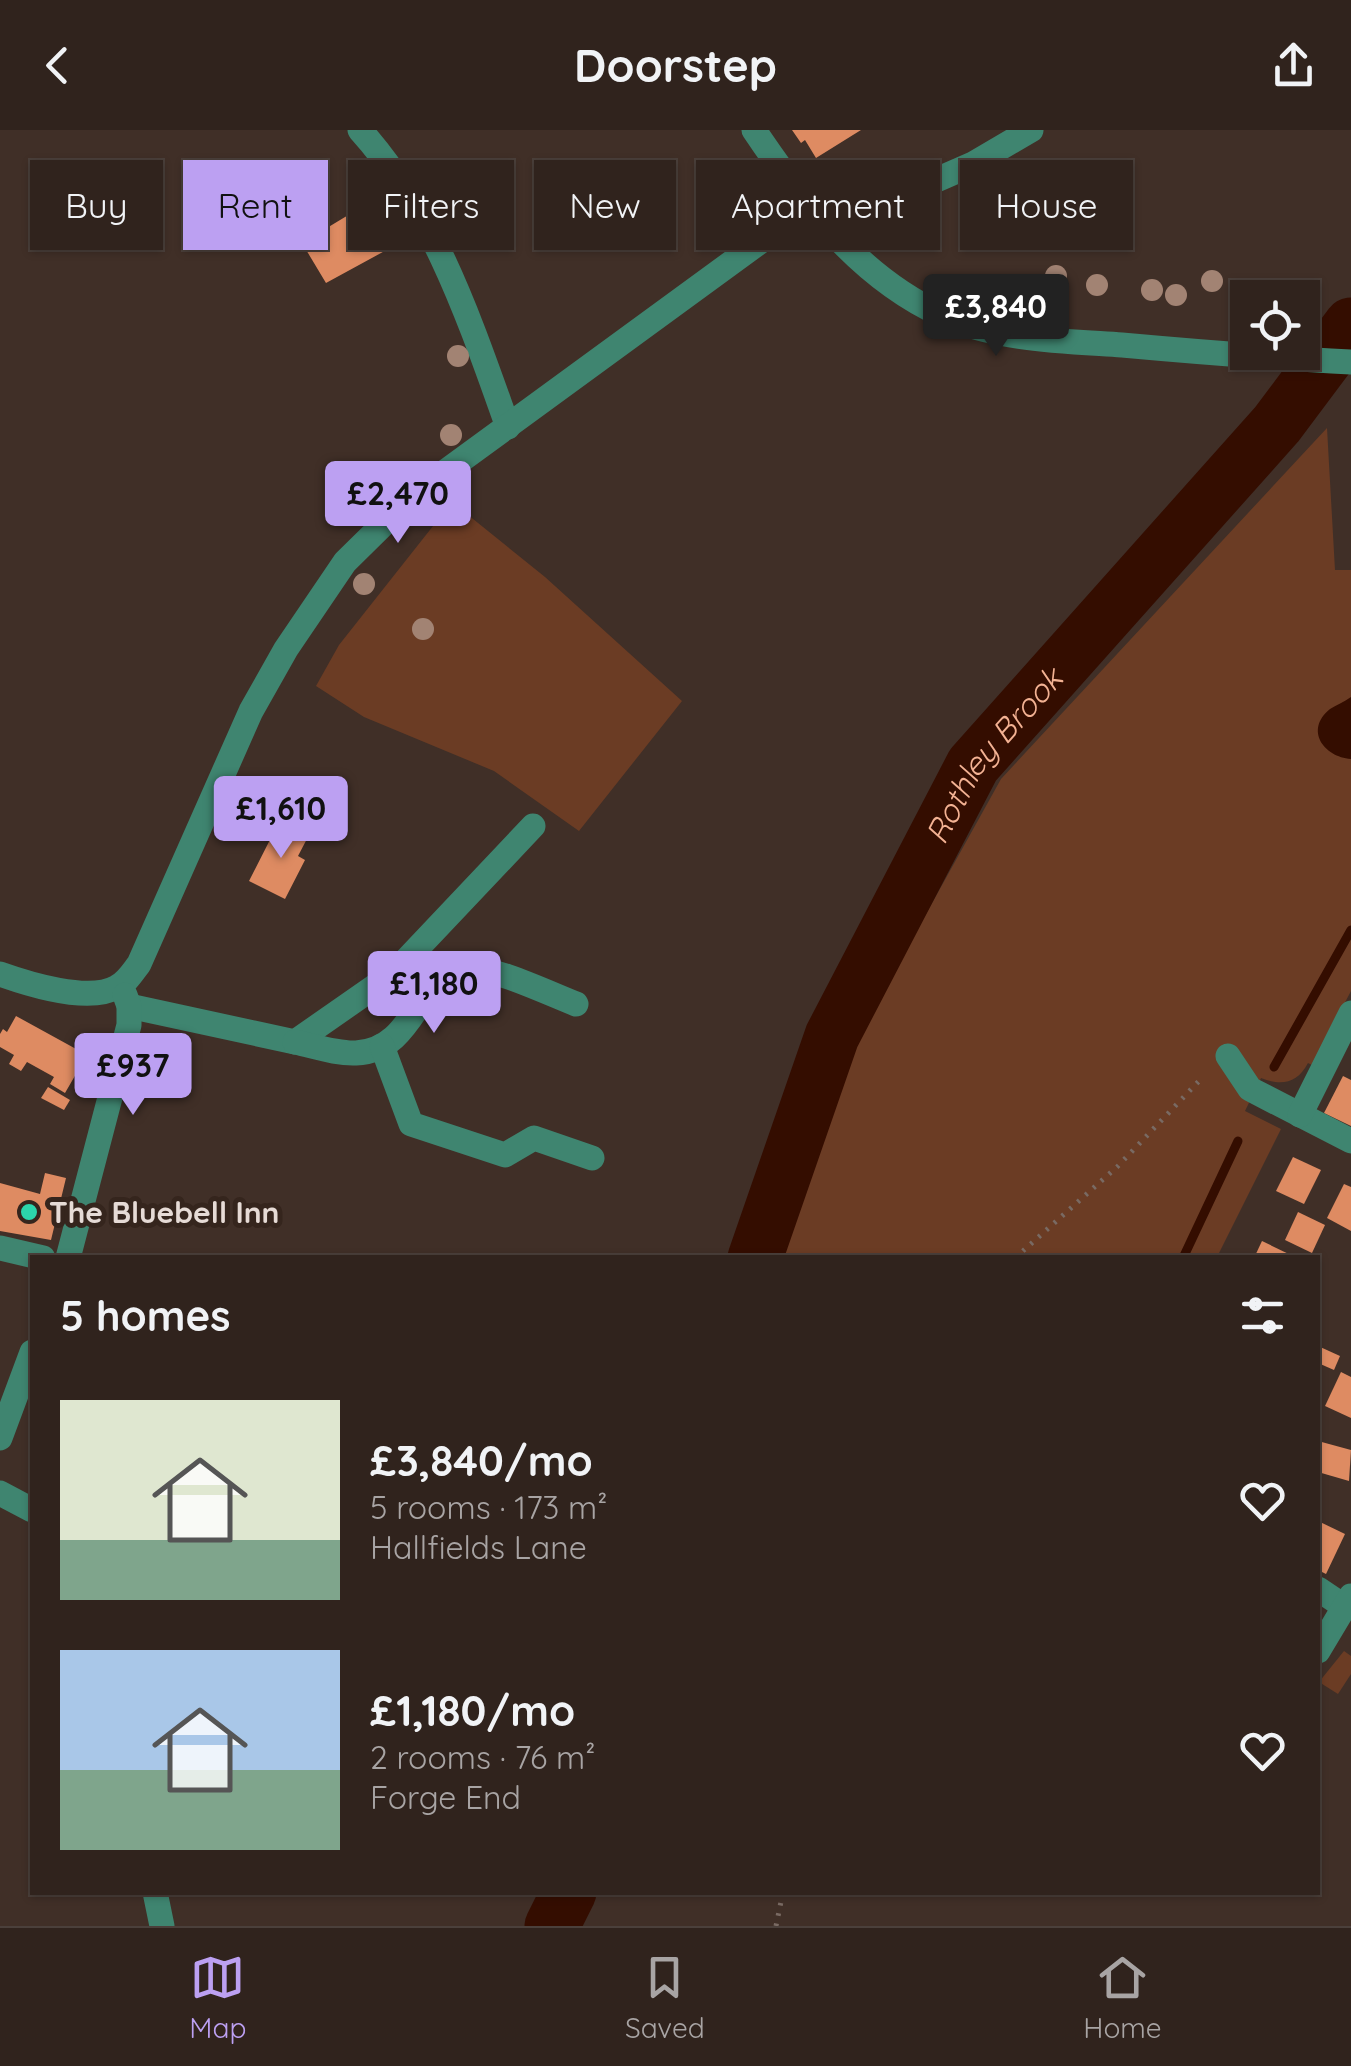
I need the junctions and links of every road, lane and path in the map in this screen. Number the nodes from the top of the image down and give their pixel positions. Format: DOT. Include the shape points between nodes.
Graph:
graph roads {
  1 [pos="360,130"];
  2 [pos="754,130"];
  3 [pos="1031,130"];
  4 [pos="776,160"];
  5 [pos="940,178"];
  6 [pos="749,250"];
  7 [pos="850,250"];
  8 [pos="1351,362"];
  9 [pos="508,427"];
  10 [pos="534,826"];
  11 [pos="0,974"];
  12 [pos="564,991"];
  13 [pos="124,996"];
  14 [pos="1351,1013"];
  15 [pos="295,1042"];
  16 [pos="382,1046"];
  17 [pos="1228,1056"];
  18 [pos="1198,1081"];
  19 [pos="1288,1109"];
  20 [pos="1351,1140"];
  21 [pos="592,1158"];
  22 [pos="0,1248"];
  23 [pos="30,1255"];
  24 [pos="69,1255"];
  25 [pos="1017,1255"];
  26 [pos="30,1357"];
  27 [pos="0,1438"];
  28 [pos="0,1493"];
  29 [pos="30,1509"];
  30 [pos="1320,1590"];
  31 [pos="1348,1601"];
  32 [pos="1320,1648"];
  33 [pos="156,1895"];
  34 [pos="782,1895"];
  35 [pos="162,1926"];
  36 [pos="776,1926"];
  1 -- 9 [label="street" via="402,184 447,270"];
  2 -- 4 [label="street"];
  3 -- 5 [label="street"];
  6 -- 9 [label="street"];
  7 -- 8 [label="street" via="917,301 975,326 1068,340"];
  9 -- 13 [label="street" via="399,508 329,582 263,687"];
  10 -- 15 [label="street" via="394,973"];
  11 -- 13 [label="street"];
  12 -- 16 [label="street" via="486,970 454,970 436,983 404,1031"];
  13 -- 15 [label="street"];
  13 -- 24 [label="street" via="129,1025"];
  14 -- 19 [label="street" via="1314,1084"];
  15 -- 16 [label="street" via="356,1053"];
  16 -- 21 [label="street" via="411,1124 505,1155 534,1138"];
  17 -- 19 [label="street" via="1244,1084"];
  18 -- 25 [label="path" via="1118,1166"];
  19 -- 20 [label="street"];
  22 -- 23 [label="street"];
  26 -- 27 [label="street"];
  28 -- 29 [label="street"];
  30 -- 31 [label="street"];
  31 -- 32 [label="street"];
  33 -- 35 [label="street"];
  34 -- 36 [label="path"];
}
